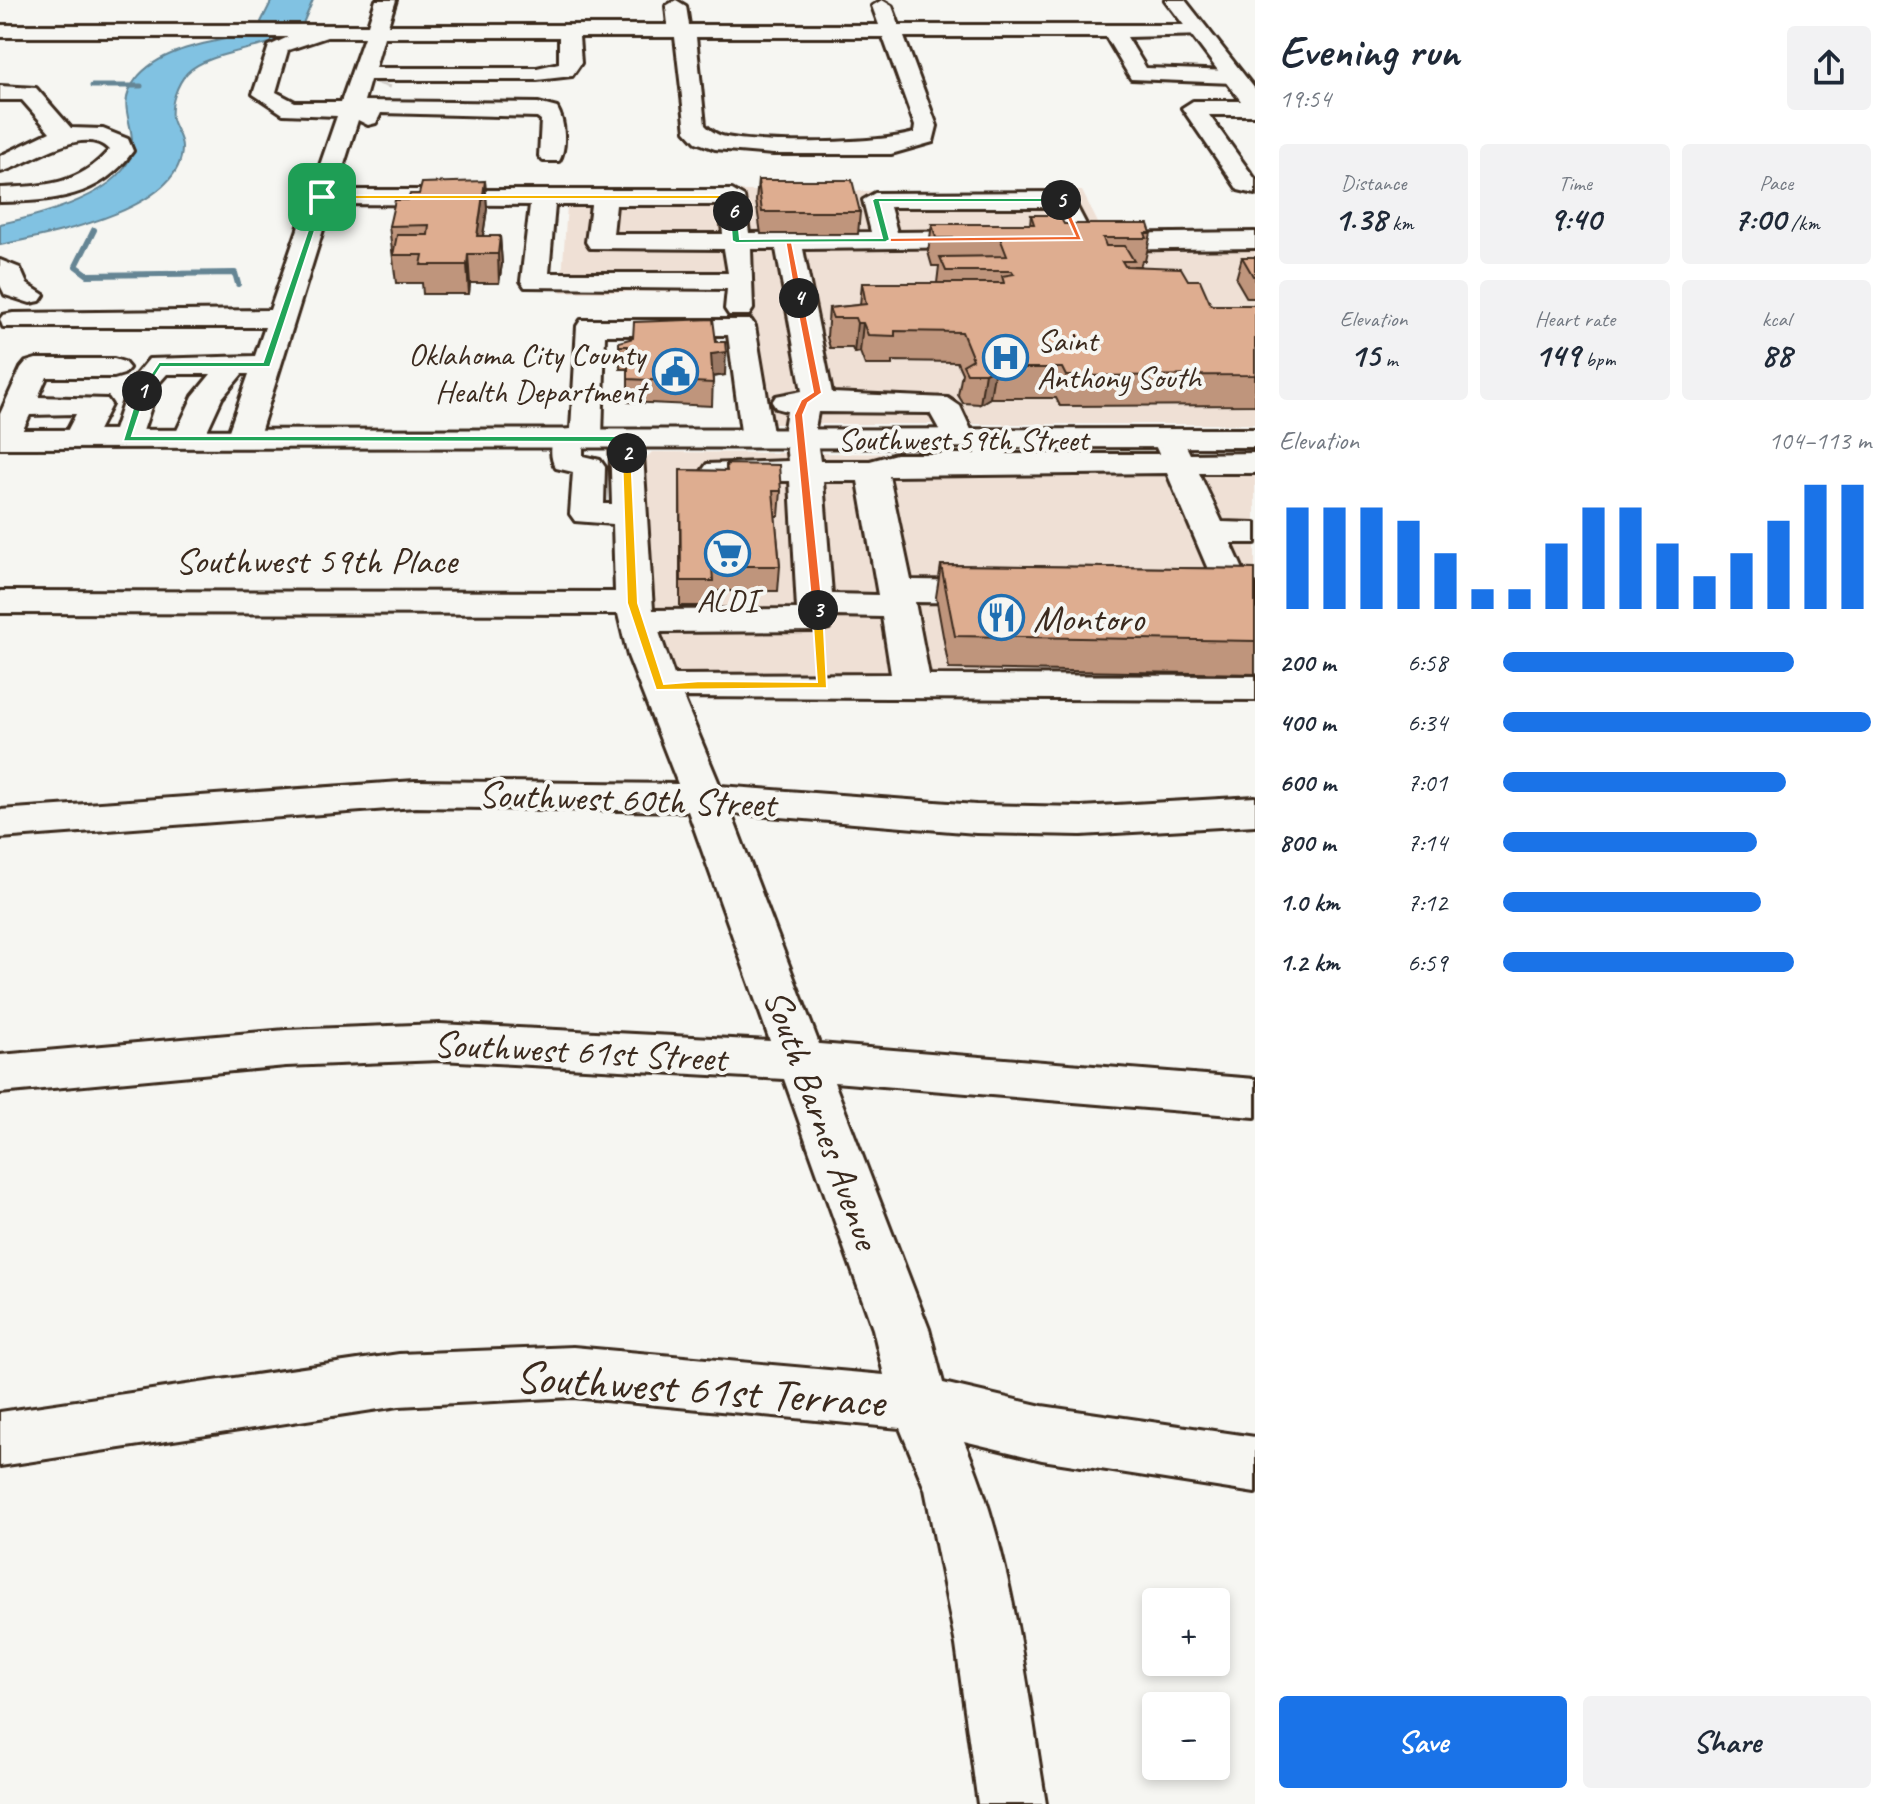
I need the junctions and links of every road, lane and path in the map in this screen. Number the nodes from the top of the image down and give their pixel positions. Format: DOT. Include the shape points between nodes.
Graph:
graph roads {
  1 [pos="386,0"];
  2 [pos="676,0"];
  3 [pos="880,0"];
  4 [pos="1175,0"];
  5 [pos="180,10"];
  6 [pos="890,30"];
  7 [pos="0,31"];
  8 [pos="77,31"];
  9 [pos="168,31"];
  10 [pos="322,31"];
  11 [pos="377,31"];
  12 [pos="569,31"];
  13 [pos="682,31"];
  14 [pos="1117,38"];
  15 [pos="1186,52"];
  16 [pos="60,54"];
  17 [pos="1173,75"];
  18 [pos="1234,75"];
  19 [pos="43,76"];
  20 [pos="0,79"];
  21 [pos="0,93"];
  22 [pos="368,97"];
  23 [pos="1193,108"];
  24 [pos="1209,132"];
  25 [pos="1240,132"];
  26 [pos="60,135"];
  27 [pos="1227,155"];
  28 [pos="1255,155"];
  29 [pos="551,156"];
  30 [pos="0,165"];
  31 [pos="1255,187"];
  32 [pos="0,195"];
  33 [pos="322,197"];
  34 [pos="543,197"];
  35 [pos="604,198"];
  36 [pos="1020,239"];
  37 [pos="1050,239"];
  38 [pos="1080,239"];
  39 [pos="886,240"];
  40 [pos="1255,240"];
  41 [pos="788,241"];
  42 [pos="599,242"];
  43 [pos="1154,243"];
  44 [pos="1255,256"];
  45 [pos="1204,259"];
  46 [pos="665,261"];
  47 [pos="0,268"];
  48 [pos="1169,270"];
  49 [pos="597,281"];
  50 [pos="739,287"];
  51 [pos="193,293"];
  52 [pos="30,295"];
  53 [pos="801,309"];
  54 [pos="7,332"];
  55 [pos="150,343"];
  56 [pos="274,343"];
  57 [pos="234,365"];
  58 [pos="114,368"];
  59 [pos="811,397"];
  60 [pos="753,402"];
  61 [pos="19,406"];
  62 [pos="1255,438"];
  63 [pos="2,439"];
  64 [pos="79,439"];
  65 [pos="127,439"];
  66 [pos="189,439"];
  67 [pos="242,439"];
  68 [pos="594,439"];
  69 [pos="758,439"];
  70 [pos="1174,452"];
  71 [pos="804,455"];
  72 [pos="985,455"];
  73 [pos="1255,463"];
  74 [pos="694,471"];
  75 [pos="873,475"];
  76 [pos="1209,532"];
  77 [pos="1255,533"];
  78 [pos="1033,593"];
  79 [pos="1233,595"];
  80 [pos="897,598"];
  81 [pos="0,602"];
  82 [pos="635,612"];
  83 [pos="817,612"];
  84 [pos="823,685"];
  85 [pos="912,686"];
  86 [pos="660,688"];
  87 [pos="1255,688"];
  88 [pos="704,798"];
  89 [pos="1255,811"];
  90 [pos="0,824"];
  91 [pos="800,1061"];
  92 [pos="0,1074"];
  93 [pos="1255,1098"];
  94 [pos="919,1404"];
  95 [pos="0,1439"];
  96 [pos="1255,1465"];
  97 [pos="1012,1804"];
  1 -- 11 [label="street"];
  2 -- 13 [label="street"];
  3 -- 6 [label="street"];
  4 -- 18 [label="street"];
  5 -- 9 [label="street"];
  6 -- 13 [label="street"];
  6 -- 13 [label="street" via="926,126 925,137 891,147 723,144 704,137 694,126"];
  6 -- 14 [label="street"];
  7 -- 8 [label="street"];
  8 -- 9 [label="street"];
  8 -- 16 [label="street"];
  9 -- 10 [label="street"];
  10 -- 11 [label="street"];
  10 -- 22 [label="street" via="279,46 264,94 291,109"];
  11 -- 12 [label="street"];
  11 -- 22 [label="street"];
  12 -- 13 [label="street"];
  12 -- 22 [label="street" via="570,63 564,71 439,74"];
  14 -- 15 [label="street"];
  14 -- 17 [label="street" via="1139,74"];
  14 -- 18 [label="street"];
  15 -- 17 [label="street" via="1163,59"];
  15 -- 18 [label="street"];
  17 -- 18 [label="street"];
  17 -- 23 [label="street"];
  18 -- 23 [label="street"];
  19 -- 20 [label="street"];
  21 -- 26 [label="street" via="28,93"];
  22 -- 29 [label="street" via="549,113"];
  22 -- 33 [label="street" via="339,147"];
  23 -- 24 [label="street"];
  24 -- 25 [label="street"];
  24 -- 27 [label="street"];
  26 -- 30 [label="street"];
  26 -- 32 [label="street" via="103,136 120,144 121,151 85,186"];
  27 -- 28 [label="street"];
  27 -- 31 [label="street" via="1247,185"];
  33 -- 34 [label="street"];
  33 -- 56 [label="street"];
  34 -- 35 [label="street"];
  34 -- 49 [label="street" via="535,281"];
  35 -- 42 [label="street"];
  35 -- 50 [label="street" via="732,197"];
  36 -- 39 [label="street"];
  37 -- 38 [label="street"];
  38 -- 39 [label="street" via="1061,199 875,200"];
  38 -- 43 [label="street"];
  39 -- 41 [label="street"];
  40 -- 43 [label="street"];
  41 -- 50 [label="street"];
  41 -- 53 [label="street"];
  42 -- 46 [label="street"];
  42 -- 49 [label="street"];
  43 -- 48 [label="street"];
  44 -- 45 [label="street"];
  46 -- 49 [label="street"];
  46 -- 50 [label="street"];
  46 -- 50 [label="street"];
  47 -- 52 [label="street" via="10,274 15,289"];
  49 -- 50 [label="street" via="594,305"];
  50 -- 53 [label="street"];
  50 -- 60 [label="street"];
  50 -- 68 [label="street, South Barnes Avenue" via="591,326"];
  51 -- 52 [label="street"];
  52 -- 54 [label="street"];
  53 -- 59 [label="street"];
  54 -- 56 [label="street"];
  55 -- 56 [label="street"];
  56 -- 57 [label="street"];
  56 -- 67 [label="street"];
  57 -- 65 [label="street" via="159,365 145,382"];
  57 -- 66 [label="street" via="208,396"];
  58 -- 61 [label="street" via="36,368"];
  59 -- 60 [label="street"];
  59 -- 71 [label="street" via="798,415"];
  59 -- 72 [label="street" via="937,404"];
  60 -- 69 [label="street"];
  61 -- 63 [label="street"];
  61 -- 64 [label="street" via="96,405"];
  62 -- 70 [label="street"];
  63 -- 64 [label="street, Southwest 59th Street"];
  64 -- 65 [label="street, Southwest 59th Street"];
  65 -- 66 [label="street, Southwest 59th Street"];
  66 -- 67 [label="street, Southwest 59th Street"];
  67 -- 68 [label="street, Southwest 59th Street"];
  68 -- 69 [label="street, Southwest 59th Street"];
  68 -- 82 [label="street, South Barnes Avenue" via="629,514"];
  69 -- 71 [label="street, Southwest 59th Street"];
  70 -- 72 [label="street"];
  70 -- 73 [label="street"];
  70 -- 76 [label="street"];
  71 -- 72 [label="street, Southwest 59th Street"];
  71 -- 74 [label="street"];
  71 -- 75 [label="street"];
  71 -- 83 [label="street"];
  72 -- 75 [label="street" via="896,464"];
  75 -- 80 [label="street"];
  76 -- 77 [label="street"];
  76 -- 79 [label="street"];
  78 -- 80 [label="street, Southwest 59th Place"];
  80 -- 83 [label="street, Southwest 59th Place"];
  80 -- 85 [label="street"];
  81 -- 82 [label="street, Southwest 59th Place"];
  82 -- 83 [label="street, Southwest 59th Place"];
  82 -- 86 [label="street, South Barnes Avenue"];
  83 -- 84 [label="street"];
  84 -- 85 [label="street"];
  84 -- 86 [label="street"];
  85 -- 87 [label="street"];
  86 -- 88 [label="street, South Barnes Avenue"];
  88 -- 89 [label="street, Southwest 60th Street" via="991,819 1081,821"];
  88 -- 90 [label="street, Southwest 60th Street" via="415,794"];
  88 -- 91 [label="street, South Barnes Avenue"];
  91 -- 92 [label="street, Southwest 61st Street" via="440,1042 286,1048"];
  91 -- 93 [label="street, Southwest 61st Street"];
  91 -- 94 [label="street, South Barnes Avenue" via="901,1329"];
  94 -- 95 [label="street, Southwest 61st Terrace" via="558,1373 399,1380"];
  94 -- 96 [label="street, Southwest 61st Terrace" via="1042,1433"];
  94 -- 97 [label="street, South Barnes Avenue" via="955,1489 988,1645"];
}
